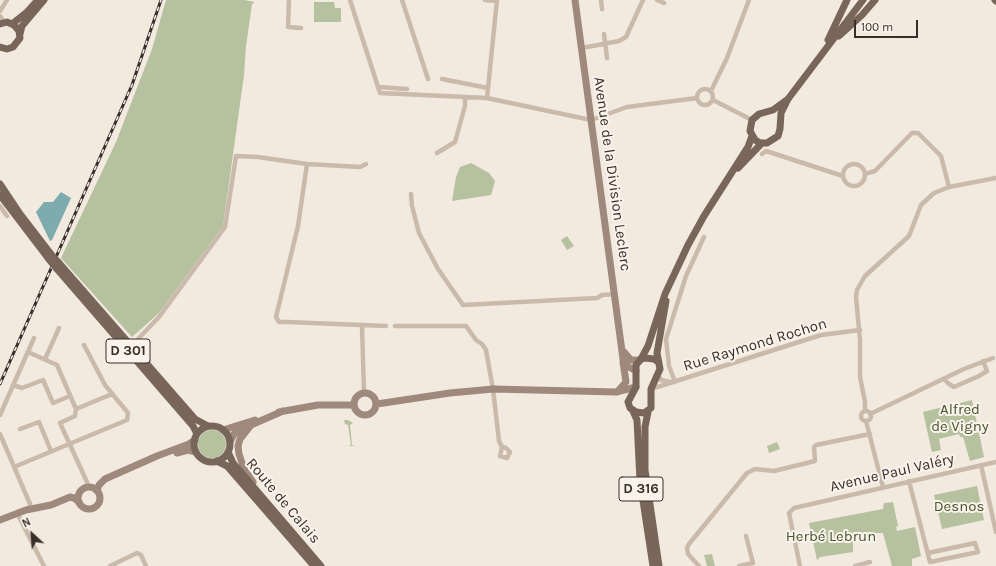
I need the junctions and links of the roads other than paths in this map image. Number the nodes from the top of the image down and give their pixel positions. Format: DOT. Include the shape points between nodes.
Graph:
graph roads {
  1 [pos="7,0"];
  2 [pos="38,0"];
  3 [pos="44,0"];
  4 [pos="289,0"];
  5 [pos="350,0"];
  6 [pos="402,0"];
  7 [pos="485,0"];
  8 [pos="575,0"];
  9 [pos="601,0"];
  10 [pos="643,0"];
  11 [pos="657,0"];
  12 [pos="749,0"];
  13 [pos="847,0"];
  14 [pos="862,0"];
  15 [pos="875,0"];
  16 [pos="497,1"];
  17 [pos="664,3"];
  18 [pos="602,9"];
  19 [pos="0,12"];
  20 [pos="0,16"];
  21 [pos="6,24"];
  22 [pos="301,28"];
  23 [pos="20,34"];
  24 [pos="604,34"];
  25 [pos="605,45"];
  26 [pos="0,47"];
  27 [pos="582,48"];
  28 [pos="607,58"];
  29 [pos="818,58"];
  30 [pos="428,79"];
  31 [pos="442,80"];
  32 [pos="378,87"];
  33 [pos="488,88"];
  34 [pos="407,89"];
  35 [pos="711,91"];
  36 [pos="465,98"];
  37 [pos="487,98"];
  38 [pos="697,98"];
  39 [pos="788,99"];
  40 [pos="713,100"];
  41 [pos="766,112"];
  42 [pos="591,120"];
  43 [pos="752,120"];
  44 [pos="779,122"];
  45 [pos="752,136"];
  46 [pos="762,143"];
  47 [pos="437,153"];
  48 [pos="762,154"];
  49 [pos="307,164"];
  50 [pos="366,164"];
  51 [pos="865,174"];
  52 [pos="844,176"];
  53 [pos="996,178"];
  54 [pos="0,184"];
  55 [pos="724,185"];
  56 [pos="949,187"];
  57 [pos="0,194"];
  58 [pos="411,194"];
  59 [pos="0,206"];
  60 [pos="7,216"];
  61 [pos="704,237"];
  62 [pos="49,255"];
  63 [pos="58,266"];
  64 [pos="670,285"];
  65 [pos="615,294"];
  66 [pos="362,326"];
  67 [pos="386,326"];
  68 [pos="395,326"];
  69 [pos="59,328"];
  70 [pos="860,330"];
  71 [pos="34,338"];
  72 [pos="84,345"];
  73 [pos="28,352"];
  74 [pos="623,355"];
  75 [pos="993,358"];
  76 [pos="45,359"];
  77 [pos="640,360"];
  78 [pos="983,360"];
  79 [pos="658,362"];
  80 [pos="636,371"];
  81 [pos="658,375"];
  82 [pos="161,379"];
  83 [pos="944,379"];
  84 [pos="674,382"];
  85 [pos="13,385"];
  86 [pos="636,387"];
  87 [pos="493,389"];
  88 [pos="651,389"];
  89 [pos="616,392"];
  90 [pos="364,393"];
  91 [pos="112,394"];
  92 [pos="70,396"];
  93 [pos="628,403"];
  94 [pos="377,404"];
  95 [pos="354,405"];
  96 [pos="76,409"];
  97 [pos="283,411"];
  98 [pos="633,411"];
  99 [pos="865,411"];
  100 [pos="648,412"];
  101 [pos="870,414"];
  102 [pos="0,415"];
  103 [pos="254,420"];
  104 [pos="866,420"];
  105 [pos="208,426"];
  106 [pos="20,429"];
  107 [pos="223,430"];
  108 [pos="0,434"];
  109 [pos="870,434"];
  110 [pos="196,437"];
  111 [pos="230,442"];
  112 [pos="70,443"];
  113 [pos="502,447"];
  114 [pos="51,451"];
  115 [pos="196,452"];
  116 [pos="228,452"];
  117 [pos="217,461"];
  118 [pos="996,462"];
  119 [pos="981,465"];
  120 [pos="14,467"];
  121 [pos="129,468"];
  122 [pos="909,481"];
  123 [pos="883,487"];
  124 [pos="87,488"];
  125 [pos="97,491"];
  126 [pos="79,502"];
  127 [pos="30,509"];
  128 [pos="274,511"];
  129 [pos="17,513"];
  130 [pos="0,520"];
  131 [pos="996,532"];
  132 [pos="746,536"];
  133 [pos="928,553"];
  134 [pos="870,562"];
  135 [pos="44,566"];
  136 [pos="110,566"];
  137 [pos="146,566"];
  138 [pos="314,566"];
  139 [pos="321,566"];
  140 [pos="654,566"];
  141 [pos="659,566"];
  142 [pos="699,566"];
  143 [pos="739,566"];
  144 [pos="800,566"];
  145 [pos="855,566"];
  1 -- 19 [label="street"];
  2 -- 21 [label="main road" via="26,14"];
  3 -- 23 [label="main road" via="22,26"];
  4 -- 22 [label="street" via="288,27"];
  5 -- 32 [label="street"];
  6 -- 30 [label="street"];
  7 -- 16 [label="street"];
  8 -- 27 [label="main road, Avenue de la Division Leclerc"];
  9 -- 18 [label="street"];
  10 -- 25 [label="street" via="626,37"];
  11 -- 17 [label="street"];
  12 -- 35 [label="street" via="727,58"];
  13 -- 29 [label="main road"];
  14 -- 29 [label="main road"];
  15 -- 29 [label="main road"];
  16 -- 33 [label="street"];
  20 -- 21 [label="street"];
  21 -- 23 [label="main road" via="18,29"];
  23 -- 26 [label="main road" via="18,42 13,47"];
  24 -- 25 [label="street"];
  25 -- 27 [label="street"];
  25 -- 28 [label="street"];
  27 -- 42 [label="main road, Avenue de la Division Leclerc"];
  29 -- 39 [label="main road"];
  31 -- 33 [label="street"];
  32 -- 34 [label="street"];
  32 -- 36 [label="street" via="380,93"];
  33 -- 37 [label="street"];
  35 -- 38 [label="street" via="699,92"];
  35 -- 40 [label="street"];
  36 -- 37 [label="street"];
  36 -- 47 [label="street" via="455,142"];
  37 -- 42 [label="street"];
  38 -- 40 [label="street" via="703,104"];
  38 -- 42 [label="street" via="628,107"];
  39 -- 41 [label="main road"];
  39 -- 44 [label="main road" via="780,113"];
  40 -- 43 [label="street"];
  41 -- 43 [label="main road" via="756,115"];
  41 -- 44 [label="main road" via="774,115"];
  42 -- 65 [label="main road, Avenue de la Division Leclerc"];
  43 -- 45 [label="main road"];
  44 -- 46 [label="main road" via="778,136"];
  45 -- 46 [label="main road"];
  45 -- 55 [label="main road"];
  46 -- 55 [label="main road"];
  48 -- 52 [label="street" via="766,151"];
  49 -- 50 [label="street" via="360,167"];
  49 -- 66 [label="street" via="298,226 276,317 279,322"];
  49 -- 82 [label="street" via="236,156 225,227 159,317 138,339 139,348"];
  51 -- 52 [label="street" via="862,168 854,165 845,169"];
  51 -- 52 [label="street" via="864,180 855,186 849,184"];
  51 -- 56 [label="street" via="875,171 912,134 918,133 942,156"];
  53 -- 56 [label="street"];
  54 -- 62 [label="main road, D 301"];
  55 -- 64 [label="main road" via="696,229"];
  56 -- 70 [label="street" via="934,193 924,202 916,214 909,236 862,279 856,297"];
  57 -- 62 [label="main road, D 301"];
  58 -- 65 [label="street" via="419,233 463,306 597,298"];
  59 -- 60 [label="street"];
  61 -- 84 [label="street" via="686,276 666,339"];
  62 -- 63 [label="main road, D 301, bridge"];
  63 -- 82 [label="main road, D 301"];
  63 -- 110 [label="main road, D 301" via="193,426"];
  64 -- 77 [label="main road" via="648,346"];
  64 -- 79 [label="main road" via="658,348"];
  65 -- 74 [label="main road, Avenue de la Division Leclerc"];
  66 -- 67 [label="street"];
  66 -- 90 [label="street"];
  68 -- 87 [label="street" via="466,326 484,346"];
  69 -- 76 [label="street"];
  70 -- 84 [label="street, Rue Raymond Rochon" via="821,335"];
  70 -- 99 [label="street" via="860,377"];
  71 -- 73 [label="street"];
  72 -- 91 [label="street"];
  73 -- 76 [label="street"];
  73 -- 85 [label="street"];
  74 -- 77 [label="main road" via="631,360"];
  74 -- 80 [label="main road" via="627,366"];
  74 -- 89 [label="main road, Avenue de la Division Leclerc" via="626,382"];
  75 -- 78 [label="street"];
  76 -- 92 [label="street" via="57,365"];
  77 -- 79 [label="main road" via="651,358"];
  77 -- 80 [label="main road"];
  78 -- 83 [label="street"];
  78 -- 83 [label="street" via="987,371 979,376 954,387"];
  79 -- 81 [label="main road"];
  80 -- 86 [label="main road"];
  81 -- 84 [label="street, Rue Raymond Rochon" via="664,381"];
  81 -- 88 [label="main road"];
  82 -- 105 [label="main road, D 301" via="197,421"];
  83 -- 101 [label="street"];
  84 -- 88 [label="street, Rue Raymond Rochon"];
  85 -- 92 [label="street" via="22,388 43,380 53,403"];
  85 -- 102 [label="street"];
  86 -- 89 [label="main road"];
  86 -- 93 [label="main road"];
  87 -- 89 [label="main road"];
  87 -- 94 [label="main road"];
  87 -- 113 [label="street"];
  88 -- 100 [label="main road" via="652,406"];
  89 -- 93 [label="main road" via="624,396"];
  90 -- 94 [label="main road" via="372,394"];
  90 -- 95 [label="main road" via="358,395"];
  91 -- 96 [label="street"];
  91 -- 112 [label="street" via="128,413 127,420"];
  92 -- 96 [label="street"];
  93 -- 98 [label="main road"];
  94 -- 95 [label="main road" via="372,413 365,415 359,413"];
  95 -- 97 [label="main road" via="318,405"];
  96 -- 112 [label="street" via="75,416 60,423"];
  97 -- 103 [label="main road"];
  97 -- 128 [label="main road" via="251,425 238,444 246,472"];
  98 -- 100 [label="main road" via="640,414"];
  98 -- 140 [label="main road, D 316" via="637,420 639,471"];
  99 -- 101 [label="street"];
  99 -- 104 [label="street" via="861,416"];
  100 -- 141 [label="main road, D 316" via="645,427 645,470"];
  101 -- 104 [label="street" via="870,418"];
  103 -- 107 [label="main road"];
  103 -- 111 [label="main road" via="236,433"];
  104 -- 109 [label="street"];
  105 -- 107 [label="main road" via="216,426"];
  105 -- 110 [label="main road"];
  106 -- 114 [label="street" via="38,422"];
  107 -- 111 [label="main road"];
  108 -- 120 [label="street"];
  109 -- 123 [label="street"];
  109 -- 142 [label="street" via="816,445 815,461 774,471 755,469 747,472 687,548 688,554"];
  110 -- 115 [label="main road"];
  110 -- 121 [label="main road" via="189,444"];
  111 -- 116 [label="main road"];
  112 -- 114 [label="street"];
  112 -- 124 [label="street" via="88,482"];
  114 -- 120 [label="street"];
  115 -- 117 [label="main road" via="206,461"];
  115 -- 121 [label="main road" via="182,451"];
  116 -- 117 [label="main road"];
  116 -- 128 [label="main road, Route de Calais" via="233,463"];
  117 -- 138 [label="main road, Route de Calais" via="227,466"];
  118 -- 119 [label="street, Avenue Paul Valéry"];
  119 -- 122 [label="street, Avenue Paul Valéry"];
  119 -- 131 [label="street"];
  120 -- 127 [label="street"];
  121 -- 124 [label="main road" via="101,478"];
  121 -- 125 [label="main road" via="102,482"];
  122 -- 123 [label="street, Avenue Paul Valéry"];
  122 -- 133 [label="street"];
  123 -- 144 [label="street, Avenue Paul Valéry" via="794,508 789,513"];
  124 -- 125 [label="main road"];
  124 -- 126 [label="main road" via="79,496"];
  124 -- 127 [label="main road"];
  125 -- 126 [label="main road" via="100,499 96,506 85,508"];
  126 -- 127 [label="main road" via="70,497 51,505"];
  127 -- 129 [label="main road"];
  128 -- 139 [label="main road, Route de Calais"];
  129 -- 130 [label="main road"];
  129 -- 135 [label="street"];
  132 -- 143 [label="street" via="753,563"];
  133 -- 133 [label="street" via="930,562 978,552 975,543"];
  134 -- 145 [label="street"];
  136 -- 137 [label="street" via="137,554 141,555"];
}
